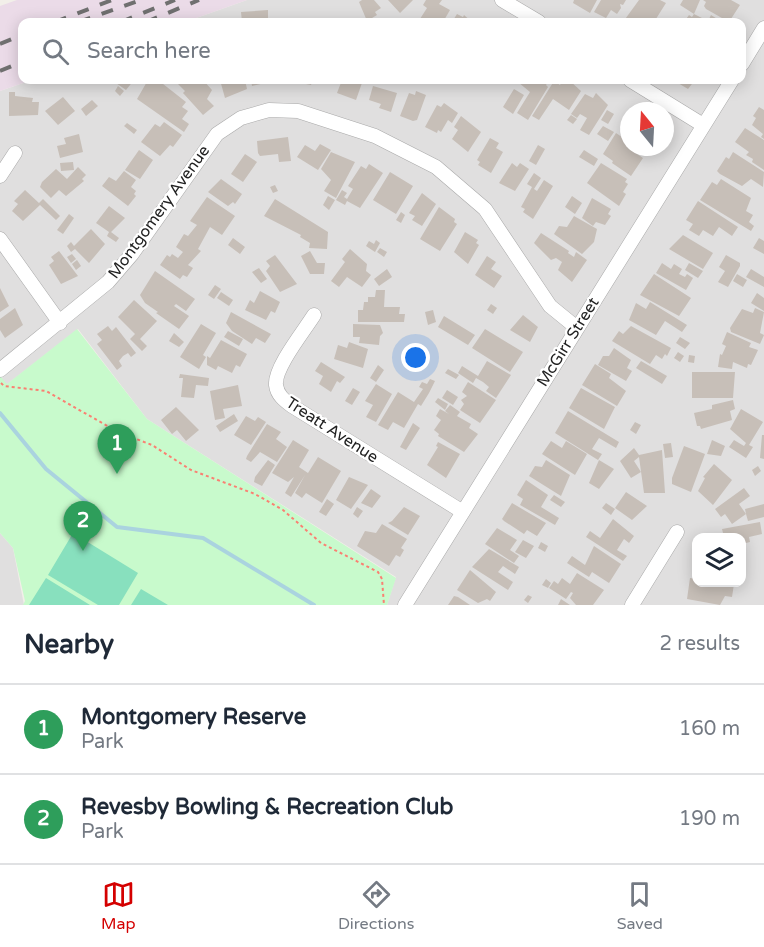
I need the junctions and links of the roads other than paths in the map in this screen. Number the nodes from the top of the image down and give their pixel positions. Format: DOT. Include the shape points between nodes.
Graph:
graph roads {
  1 [pos="502,0"];
  2 [pos="532,18"];
  3 [pos="764,28"];
  4 [pos="746,56"];
  5 [pos="636,84"];
  6 [pos="729,84"];
  7 [pos="703,125"];
  8 [pos="15,153"];
  9 [pos="0,176"];
  10 [pos="0,239"];
  11 [pos="314,315"];
  12 [pos="60,323"];
  13 [pos="577,328"];
  14 [pos="0,370"];
  15 [pos="463,512"];
  16 [pos="677,532"];
  17 [pos="405,605"];
  18 [pos="632,605"];
  1 -- 2 [label="street"];
  3 -- 4 [label="street"];
  5 -- 7 [label="street"];
  6 -- 7 [label="street, McGirr Street"];
  7 -- 13 [label="street, McGirr Street"];
  8 -- 9 [label="street"];
  10 -- 12 [label="street"];
  11 -- 15 [label="street, Treatt Avenue" via="278,372 280,396"];
  12 -- 13 [label="street, Montgomery Avenue" via="120,268 217,134 250,114 279,110 298,111 375,136 444,172 485,209 550,306"];
  12 -- 14 [label="street, Montgomery Avenue"];
  13 -- 15 [label="street, McGirr Street"];
  15 -- 17 [label="street, McGirr Street"];
  16 -- 18 [label="street"];
}
